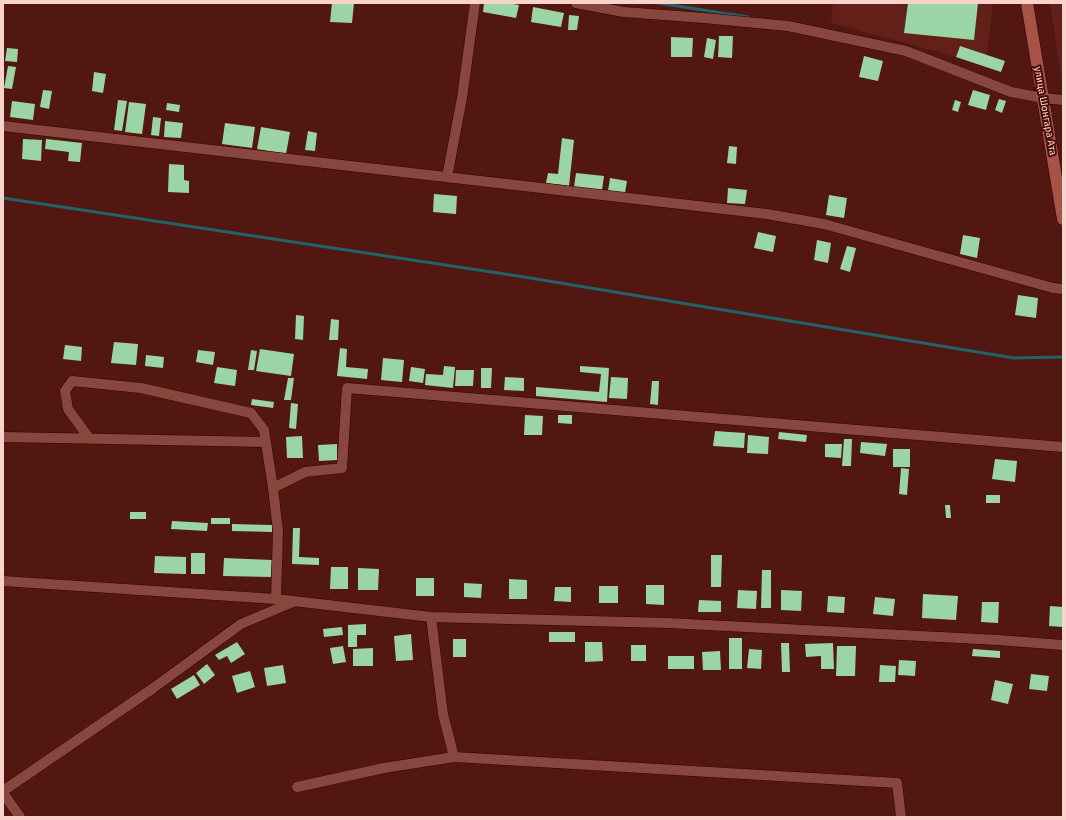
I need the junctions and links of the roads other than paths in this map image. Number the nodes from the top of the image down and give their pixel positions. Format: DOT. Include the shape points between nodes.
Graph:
graph roads {
  1 [pos="474,3"];
  2 [pos="576,3"];
  3 [pos="1027,3"];
  4 [pos="1043,98"];
  5 [pos="1063,100"];
  6 [pos="3,126"];
  7 [pos="447,177"];
  8 [pos="1063,219"];
  9 [pos="1063,289"];
  10 [pos="3,437"];
  11 [pos="89,438"];
  12 [pos="266,442"];
  13 [pos="1063,447"];
  14 [pos="273,488"];
  15 [pos="3,581"];
  16 [pos="276,599"];
  17 [pos="295,601"];
  18 [pos="431,617"];
  19 [pos="1063,645"];
  20 [pos="454,757"];
  21 [pos="297,788"];
  22 [pos="3,792"];
  23 [pos="20,817"];
  24 [pos="901,817"];
  1 -- 7 [label="street" via="462,98"];
  2 -- 4 [label="street" via="624,12 788,26 906,51 1011,92"];
  3 -- 4 [label="main road, улица Шонгара Ата"];
  4 -- 5 [label="street"];
  4 -- 8 [label="main road, улица Шонгара Ата"];
  6 -- 7 [label="street"];
  7 -- 9 [label="street" via="767,214 816,223"];
  10 -- 11 [label="street"];
  11 -- 12 [label="street"];
  11 -- 12 [label="street" via="68,409 65,391 72,381 141,388 251,413 264,430"];
  12 -- 14 [label="street"];
  13 -- 14 [label="street" via="347,388 342,468 305,472"];
  14 -- 16 [label="street" via="278,531"];
  15 -- 16 [label="street"];
  16 -- 17 [label="street"];
  17 -- 18 [label="street"];
  17 -- 22 [label="street" via="241,624"];
  18 -- 19 [label="street" via="668,623"];
  18 -- 20 [label="street" via="443,714"];
  20 -- 21 [label="street" via="384,768"];
  20 -- 24 [label="street" via="897,783"];
  22 -- 23 [label="street"];
}
